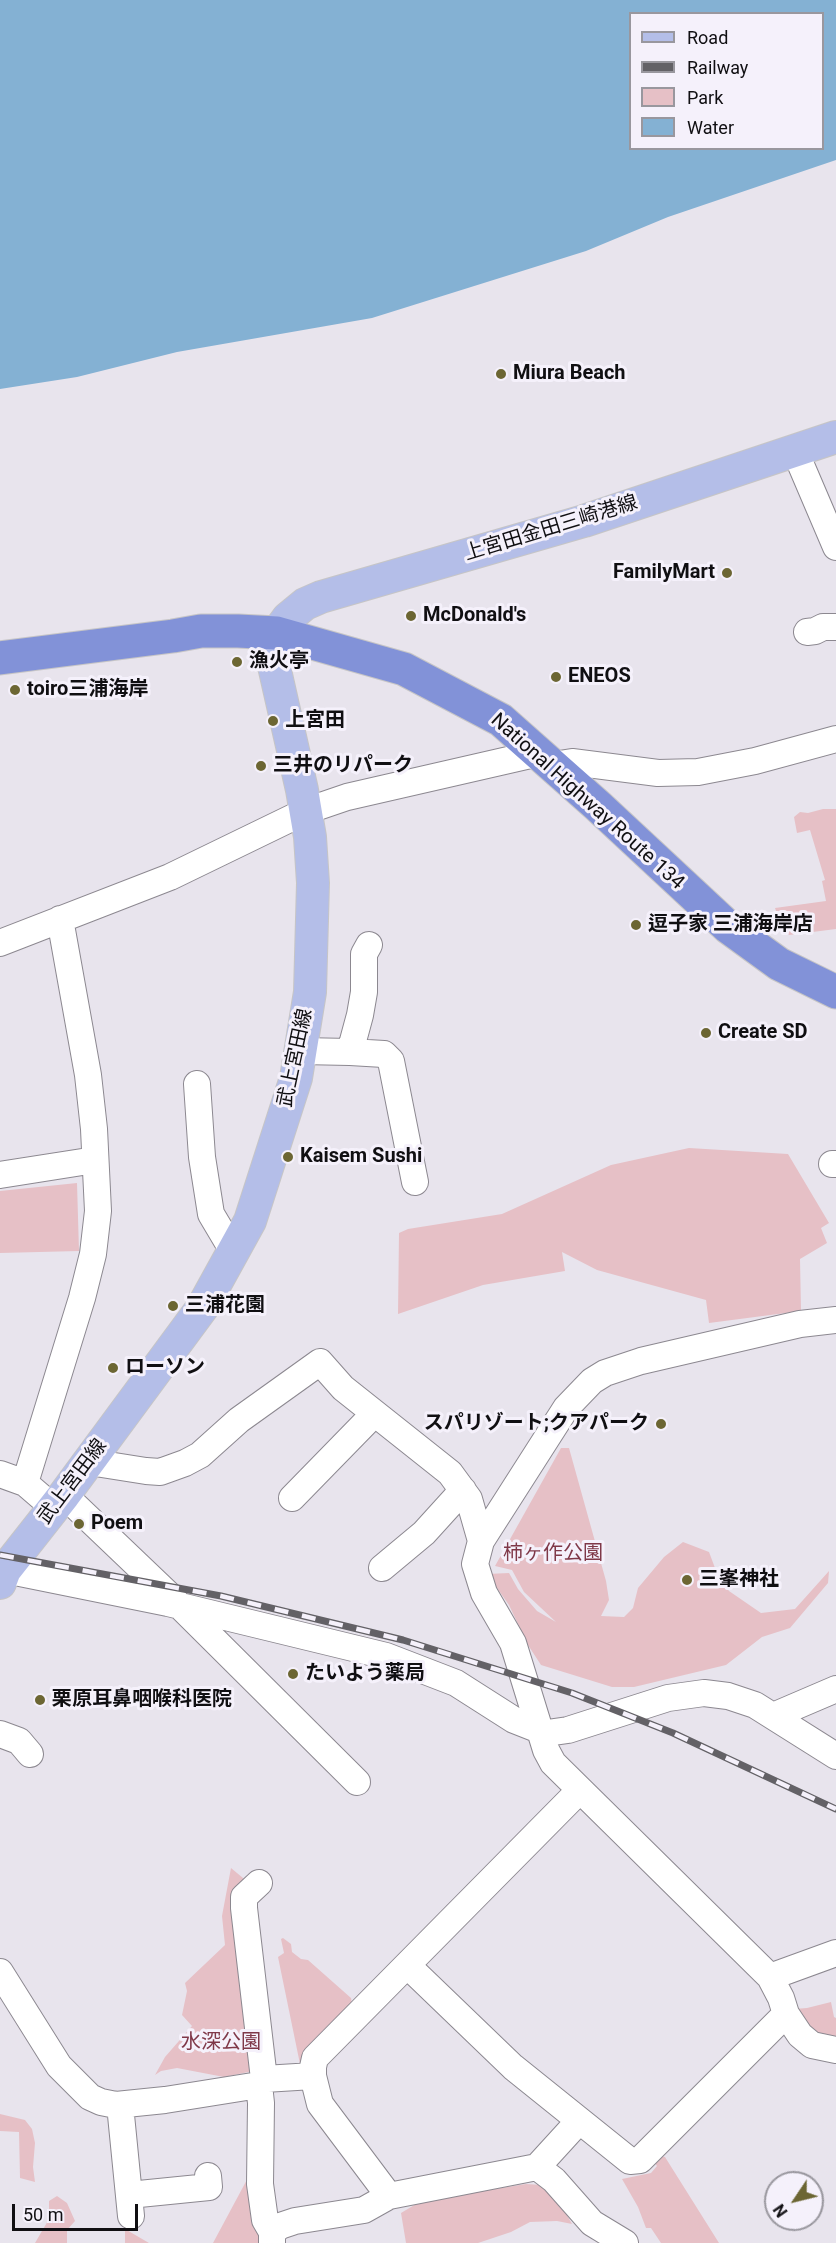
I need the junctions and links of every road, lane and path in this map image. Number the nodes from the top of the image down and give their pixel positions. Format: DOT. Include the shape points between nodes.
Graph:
graph roads {
  1 [pos="836,438"];
  2 [pos="795,451"];
  3 [pos="836,547"];
  4 [pos="836,627"];
  5 [pos="807,632"];
  6 [pos="276,633"];
  7 [pos="0,658"];
  8 [pos="836,739"];
  9 [pos="546,759"];
  10 [pos="306,811"];
  11 [pos="60,919"];
  12 [pos="0,943"];
  13 [pos="369,945"];
  14 [pos="836,992"];
  15 [pos="301,1051"];
  16 [pos="350,1052"];
  17 [pos="196,1084"];
  18 [pos="96,1160"];
  19 [pos="0,1175"];
  20 [pos="414,1182"];
  21 [pos="233,1251"];
  22 [pos="836,1320"];
  23 [pos="374,1414"];
  24 [pos="89,1462"];
  25 [pos="0,1474"];
  26 [pos="25,1483"];
  27 [pos="463,1490"];
  28 [pos="292,1498"];
  29 [pos="59,1502"];
  30 [pos="481,1541"];
  31 [pos="382,1568"];
  32 [pos="2,1576"];
  33 [pos="180,1606"];
  34 [pos="836,1689"];
  35 [pos="773,1716"];
  36 [pos="540,1731"];
  37 [pos="0,1734"];
  38 [pos="30,1754"];
  39 [pos="836,1756"];
  40 [pos="357,1782"];
  41 [pos="579,1791"];
  42 [pos="259,1883"];
  43 [pos="836,1953"];
  44 [pos="408,1966"];
  45 [pos="0,1972"];
  46 [pos="770,1977"];
  47 [pos="786,2014"];
  48 [pos="836,2050"];
  49 [pos="313,2076"];
  50 [pos="261,2082"];
  51 [pos="120,2105"];
  52 [pos="579,2121"];
  53 [pos="537,2166"];
  54 [pos="198,2189"];
  55 [pos="388,2196"];
  56 [pos="272,2237"];
  57 [pos="625,2243"];
  1 -- 2 [label="main road, 上宮田金田三崎港線"];
  2 -- 3 [label="street"];
  2 -- 6 [label="main road, 上宮田金田三崎港線" via="541,534 321,597 305,604"];
  4 -- 5 [label="street"];
  6 -- 7 [label="highway, National Highway Route 134" via="201,631"];
  6 -- 9 [label="highway, National Highway Route 134" via="404,669 501,720"];
  6 -- 10 [label="main road, 武上宮田線" via="274,666"];
  8 -- 9 [label="street" via="698,772 658,773"];
  9 -- 10 [label="street" via="347,797"];
  9 -- 14 [label="highway, National Highway Route 134" via="728,927 779,964"];
  10 -- 11 [label="street" via="170,877"];
  10 -- 15 [label="main road, 武上宮田線" via="313,932 310,992"];
  11 -- 12 [label="street"];
  11 -- 18 [label="street" via="88,1075"];
  13 -- 16 [label="street" via="364,954 360,1015"];
  15 -- 16 [label="street"];
  15 -- 21 [label="main road, 武上宮田線" via="250,1221"];
  16 -- 20 [label="street" via="384,1054 391,1061"];
  17 -- 21 [label="street" via="211,1215"];
  18 -- 19 [label="street"];
  18 -- 26 [label="street" via="98,1211 93,1254"];
  21 -- 24 [label="main road, 武上宮田線" via="202,1308"];
  22 -- 30 [label="street" via="800,1324 605,1372 566,1408"];
  23 -- 24 [label="street" via="320,1362 185,1463 160,1472"];
  23 -- 27 [label="street" via="450,1473"];
  23 -- 28 [label="street"];
  24 -- 29 [label="main road, 武上宮田線"];
  25 -- 26 [label="street"];
  26 -- 29 [label="street"];
  27 -- 30 [label="street"];
  27 -- 31 [label="street" via="429,1538"];
  29 -- 32 [label="main road, 武上宮田線"];
  29 -- 33 [label="street"];
  30 -- 36 [label="street" via="475,1564 478,1578 513,1643"];
  32 -- 33 [label="street"];
  33 -- 36 [label="street" via="405,1662 456,1683 514,1720"];
  33 -- 40 [label="street"];
  34 -- 35 [label="street"];
  35 -- 36 [label="street" via="728,1696 687,1694 568,1730"];
  35 -- 39 [label="street"];
  36 -- 41 [label="street" via="553,1763"];
  37 -- 38 [label="street" via="19,1742"];
  41 -- 44 [label="street"];
  41 -- 46 [label="street"];
  42 -- 50 [label="street" via="244,1897 244,1908"];
  43 -- 46 [label="street"];
  44 -- 49 [label="street" via="315,2058"];
  44 -- 52 [label="street" via="513,2067"];
  45 -- 51 [label="street" via="42,2042 76,2085 96,2100"];
  46 -- 47 [label="street"];
  47 -- 48 [label="street" via="812,2045"];
  47 -- 52 [label="street" via="636,2162"];
  49 -- 50 [label="street"];
  49 -- 55 [label="street" via="320,2104"];
  50 -- 51 [label="street"];
  50 -- 56 [label="street" via="260,2184 265,2220"];
  51 -- 54 [label="street" via="130,2205"];
  52 -- 53 [label="street"];
  53 -- 55 [label="street"];
  53 -- 57 [label="street" via="592,2223"];
  55 -- 56 [label="street" via="364,2210 280,2226"];
}
